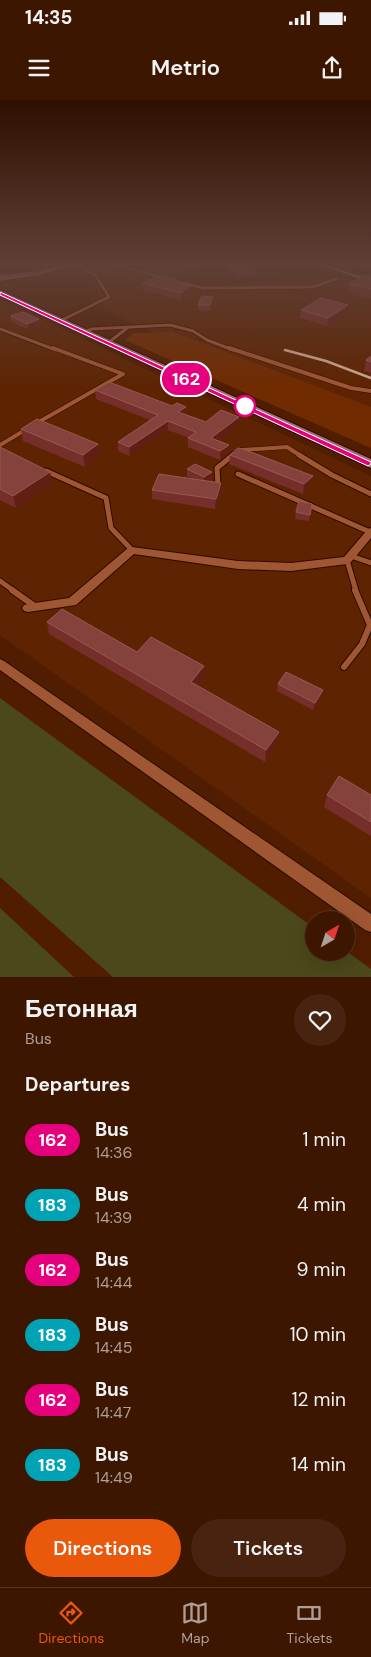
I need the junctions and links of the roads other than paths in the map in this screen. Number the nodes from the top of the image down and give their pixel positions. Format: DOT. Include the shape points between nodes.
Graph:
graph roads {
  1 [pos="37,306"];
  2 [pos="91,306"];
  3 [pos="60,321"];
  4 [pos="131,326"];
  5 [pos="0,329"];
  6 [pos="83,332"];
  7 [pos="108,343"];
  8 [pos="371,391"];
  9 [pos="0,444"];
  10 [pos="371,464"];
  11 [pos="44,470"];
  12 [pos="238,474"];
  13 [pos="218,486"];
  14 [pos="371,494"];
  15 [pos="371,531"];
  16 [pos="132,550"];
  17 [pos="349,558"];
  18 [pos="371,563"];
  19 [pos="0,580"];
  20 [pos="32,607"];
  21 [pos="0,664"];
  22 [pos="344,667"];
  23 [pos="371,924"];
  1 -- 3 [label="main road"];
  2 -- 3 [label="lane"];
  3 -- 6 [label="main road"];
  4 -- 6 [label="lane"];
  4 -- 7 [label="lane"];
  4 -- 8 [label="lane" via="170,324 242,353 351,388"];
  5 -- 9 [label="lane" via="123,374"];
  6 -- 7 [label="main road"];
  7 -- 10 [label="main road"];
  11 -- 16 [label="lane" via="106,498 111,528"];
  12 -- 15 [label="lane"];
  13 -- 14 [label="lane" via="217,468 239,451 287,447"];
  15 -- 17 [label="street"];
  16 -- 17 [label="street" via="238,566 291,567"];
  16 -- 20 [label="street" via="72,602"];
  17 -- 18 [label="lane"];
  17 -- 22 [label="lane" via="358,600 370,625 362,644"];
  19 -- 20 [label="lane"];
  21 -- 23 [label="street"];
}
